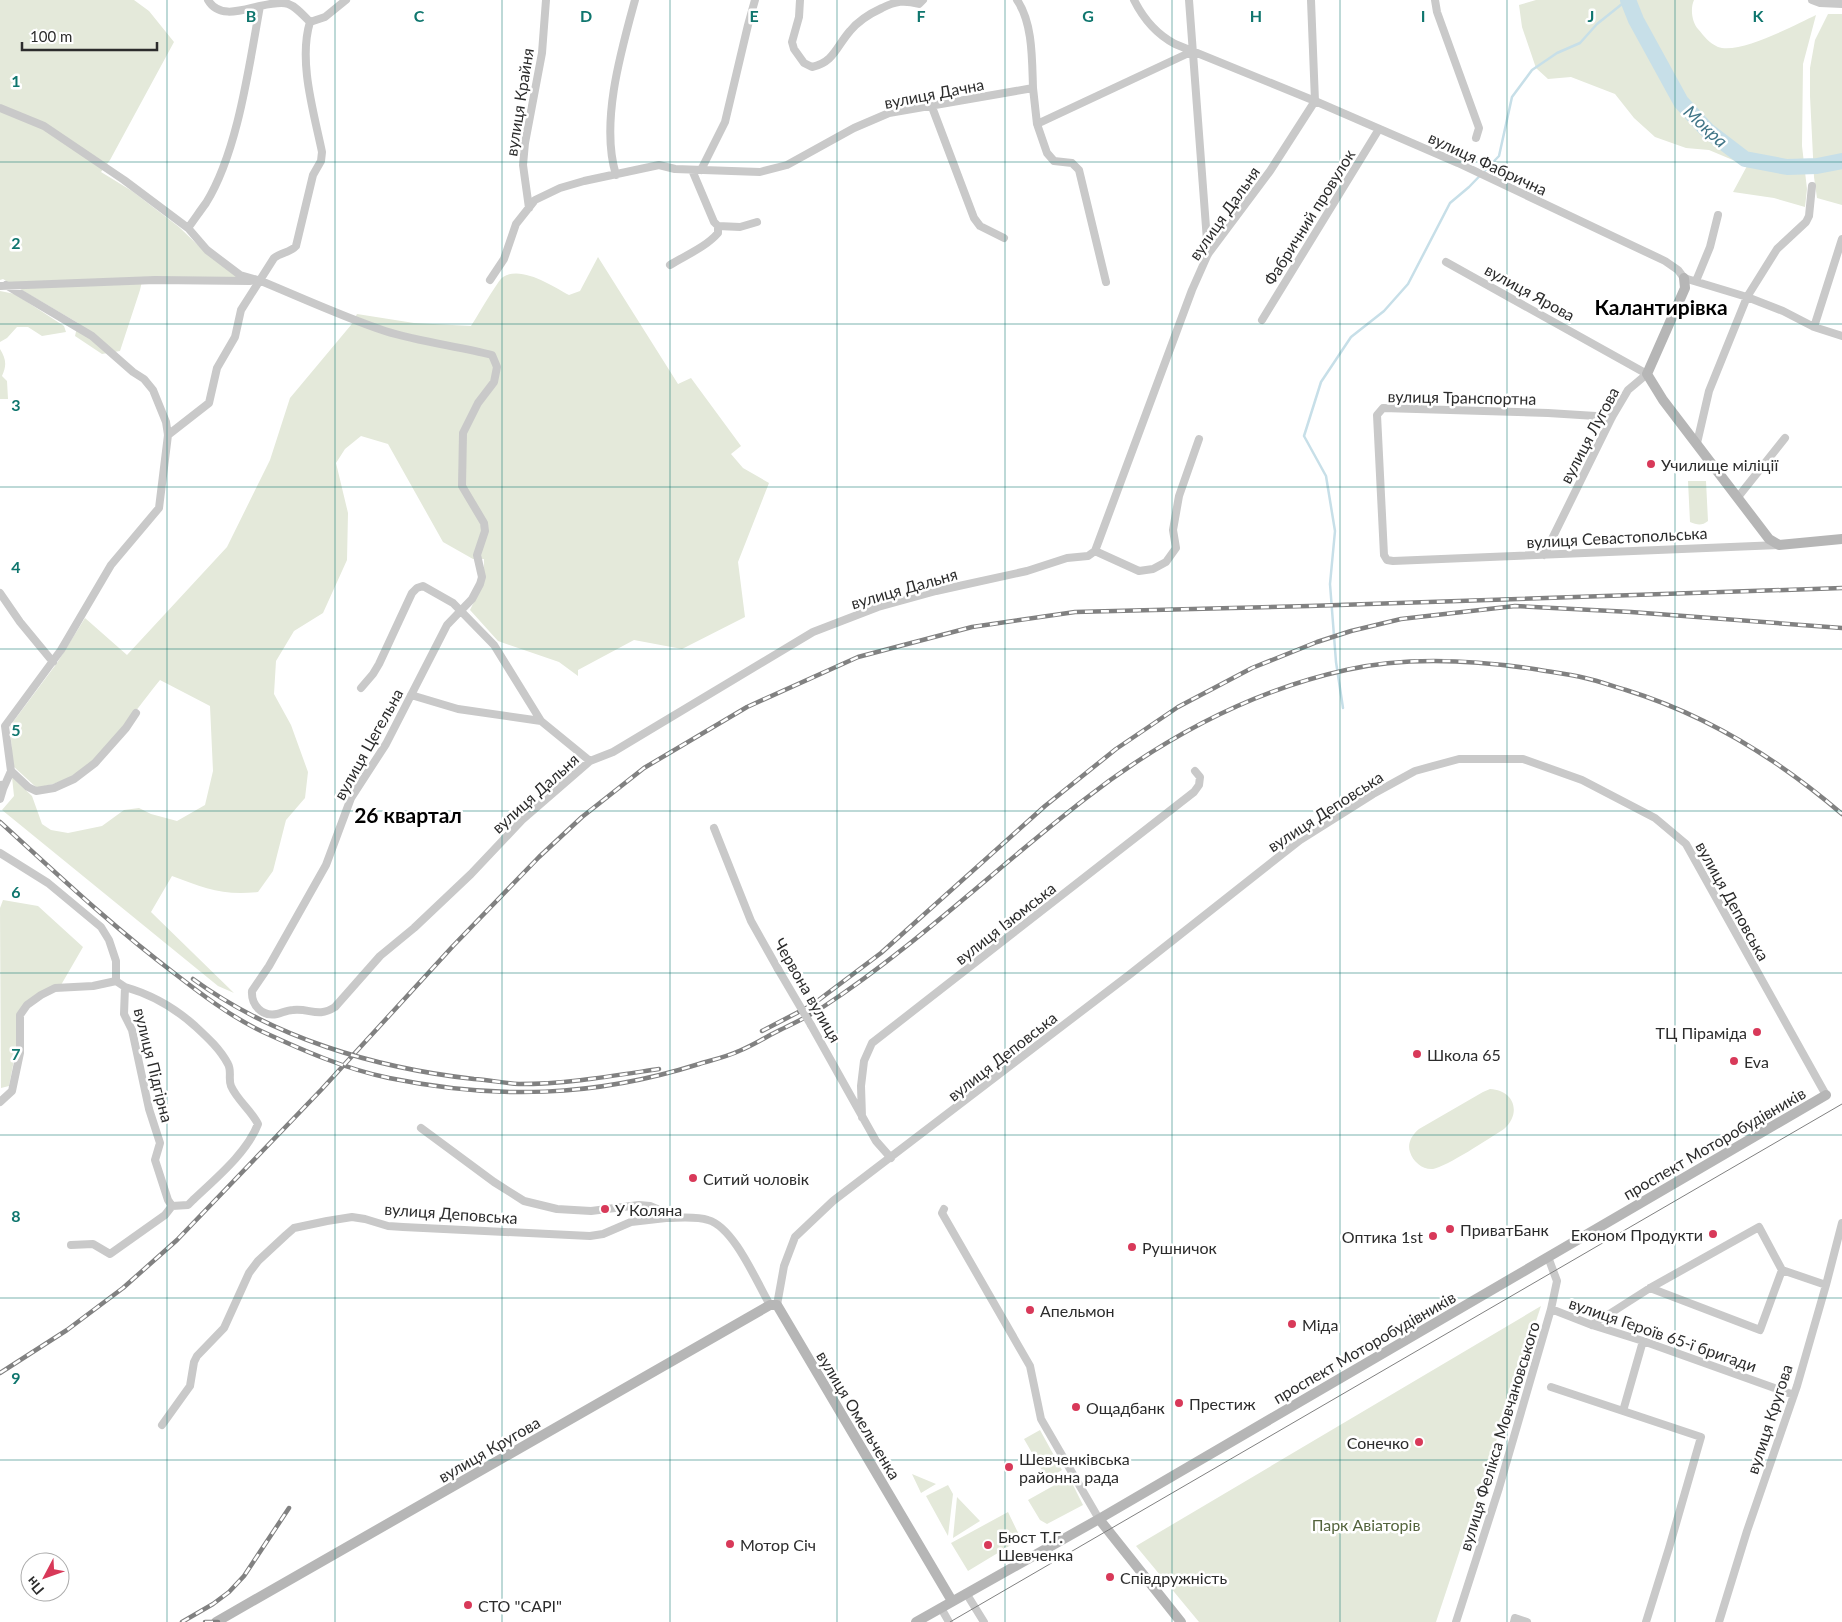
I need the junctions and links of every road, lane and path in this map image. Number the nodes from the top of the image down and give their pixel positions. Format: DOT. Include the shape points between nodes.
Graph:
graph roads {
  1 [pos="208,0"];
  2 [pos="346,0"];
  3 [pos="546,0"];
  4 [pos="636,0"];
  5 [pos="755,0"];
  6 [pos="800,0"];
  7 [pos="923,0"];
  8 [pos="1016,0"];
  9 [pos="1134,0"];
  10 [pos="1189,0"];
  11 [pos="1311,0"];
  12 [pos="1435,0"];
  13 [pos="1816,2"];
  14 [pos="1842,4"];
  15 [pos="260,6"];
  16 [pos="310,22"];
  17 [pos="1192,52"];
  18 [pos="1033,88"];
  19 [pos="1315,101"];
  20 [pos="932,107"];
  21 [pos="0,108"];
  22 [pos="1037,124"];
  23 [pos="1380,129"];
  24 [pos="1476,138"];
  25 [pos="692,170"];
  26 [pos="701,170"];
  27 [pos="616,175"];
  28 [pos="1812,186"];
  29 [pos="529,208"];
  30 [pos="1718,216"];
  31 [pos="757,222"];
  32 [pos="718,226"];
  33 [pos="188,228"];
  34 [pos="1004,238"];
  35 [pos="1842,239"];
  36 [pos="1208,254"];
  37 [pos="1446,262"];
  38 [pos="670,264"];
  39 [pos="1684,278"];
  40 [pos="490,280"];
  41 [pos="1696,280"];
  42 [pos="261,282"];
  43 [pos="1106,282"];
  44 [pos="3,285"];
  45 [pos="1747,297"];
  46 [pos="1262,320"];
  47 [pos="1814,326"];
  48 [pos="1842,336"];
  49 [pos="1647,374"];
  50 [pos="1612,417"];
  51 [pos="168,435"];
  52 [pos="1785,438"];
  53 [pos="1199,439"];
  54 [pos="1697,444"];
  55 [pos="1738,497"];
  56 [pos="1842,539"];
  57 [pos="1778,545"];
  58 [pos="1095,551"];
  59 [pos="1544,555"];
  60 [pos="1393,561"];
  61 [pos="0,593"];
  62 [pos="462,610"];
  63 [pos="53,662"];
  64 [pos="361,688"];
  65 [pos="411,695"];
  66 [pos="136,713"];
  67 [pos="541,721"];
  68 [pos="590,761"];
  69 [pos="11,771"];
  70 [pos="1195,771"];
  71 [pos="1,786"];
  72 [pos="0,799"];
  73 [pos="714,828"];
  74 [pos="0,853"];
  75 [pos="116,981"];
  76 [pos="125,987"];
  77 [pos="254,1004"];
  78 [pos="1826,1095"];
  79 [pos="0,1102"];
  80 [pos="862,1116"];
  81 [pos="421,1128"];
  82 [pos="891,1158"];
  83 [pos="172,1206"];
  84 [pos="944,1209"];
  85 [pos="666,1218"];
  86 [pos="1842,1223"];
  87 [pos="70,1245"];
  88 [pos="1548,1257"];
  89 [pos="1782,1270"];
  90 [pos="1826,1285"];
  91 [pos="1650,1288"];
  92 [pos="774,1305"];
  93 [pos="1551,1309"];
  94 [pos="1592,1326"];
  95 [pos="1643,1341"];
  96 [pos="1551,1387"];
  97 [pos="1794,1396"];
  98 [pos="1623,1411"];
  99 [pos="162,1425"];
  100 [pos="1099,1518"];
  101 [pos="966,1593"];
  102 [pos="952,1601"];
  103 [pos="941,1608"];
  104 [pos="216,1622"];
  105 [pos="916,1622"];
  106 [pos="949,1622"];
  107 [pos="984,1622"];
  108 [pos="1181,1622"];
  109 [pos="1456,1622"];
  110 [pos="1514,1622"];
  111 [pos="1527,1622"];
  112 [pos="1646,1622"];
  113 [pos="1719,1622"];
  1 -- 15 [label="street" via="216,9 226,12"];
  2 -- 16 [label="street" via="325,17"];
  3 -- 29 [label="street, вулиця Крайня" via="542,53 523,165"];
  4 -- 27 [label="street" via="616,75 610,123 612,164"];
  5 -- 26 [label="street" via="725,122"];
  6 -- 7 [label="street" via="792,42 804,63 812,67 829,61 850,30 864,18 893,2 919,4"];
  8 -- 18 [label="street" via="1024,14 1031,47"];
  9 -- 17 [label="street, вулиця Фабрична" via="1149,25 1162,37"];
  10 -- 17 [label="street"];
  11 -- 19 [label="street"];
  12 -- 24 [label="street" via="1479,128"];
  13 -- 14 [label="street"];
  15 -- 16 [label="street" via="280,1 290,3"];
  15 -- 33 [label="street" via="242,101 230,144 206,202"];
  16 -- 42 [label="street" via="306,50 321,161 313,176 296,246 274,258"];
  17 -- 19 [label="street, вулиця Фабрична"];
  17 -- 22 [label="street"];
  17 -- 36 [label="street"];
  18 -- 20 [label="street, вулиця Дачна"];
  18 -- 22 [label="street"];
  19 -- 23 [label="street, вулиця Фабрична"];
  19 -- 36 [label="street, вулиця Дальня" via="1270,171"];
  20 -- 26 [label="street, вулиця Дачна" via="889,113 854,128 787,165 760,172"];
  20 -- 34 [label="street" via="974,218 980,226"];
  21 -- 33 [label="street" via="44,126"];
  22 -- 43 [label="street" via="1047,153 1054,161 1072,163 1079,170"];
  23 -- 39 [label="street, вулиця Фабрична" via="1665,261"];
  23 -- 46 [label="street, Фабричний провулок"];
  25 -- 26 [label="street, вулиця Дачна"];
  25 -- 27 [label="street, вулиця Дачна" via="659,165"];
  25 -- 32 [label="street"];
  27 -- 29 [label="street" via="560,188 535,200"];
  28 -- 45 [label="street" via="1806,222 1777,249"];
  29 -- 40 [label="street" via="516,224 504,260"];
  30 -- 41 [label="street" via="1710,247"];
  31 -- 32 [label="street" via="740,227"];
  32 -- 38 [label="street" via="715,237"];
  33 -- 42 [label="street" via="207,250 240,275"];
  35 -- 47 [label="street"];
  36 -- 58 [label="street, вулиця Дальня"];
  37 -- 49 [label="street, вулиця Ярова"];
  39 -- 41 [label="street"];
  39 -- 49 [label="street, вулиця Лугова" via="1685,288"];
  41 -- 45 [label="street"];
  42 -- 44 [label="street" via="155,280"];
  42 -- 51 [label="street" via="241,310 235,337 217,368 209,403"];
  42 -- 62 [label="street, вулиця Цегельна" via="383,330 492,355 497,367 494,382 478,403 463,433 462,486 484,523 485,531 477,554 482,577 480,584"];
  44 -- 51 [label="street" via="92,336 144,379 153,390"];
  45 -- 47 [label="street"];
  45 -- 54 [label="street" via="1709,391"];
  47 -- 48 [label="street"];
  49 -- 50 [label="street, вулиця Лугова" via="1628,390"];
  49 -- 54 [label="street, вулиця Ярова"];
  50 -- 59 [label="street, вулиця Лугова"];
  50 -- 60 [label="street, вулиця Транспортна" via="1383,408 1377,415 1384,555"];
  51 -- 63 [label="street" via="159,508 111,565"];
  52 -- 55 [label="street"];
  53 -- 58 [label="street" via="1179,496 1173,530 1176,548 1166,562 1139,571"];
  54 -- 55 [label="street, вулиця Ярова"];
  55 -- 57 [label="street, вулиця Ярова" via="1769,539"];
  56 -- 57 [label="street, вулиця Севастопольська"];
  57 -- 59 [label="street, вулиця Севастопольська"];
  58 -- 68 [label="street, вулиця Дальня" via="1088,556 1067,558 1027,572 878,606 813,632 613,752"];
  59 -- 60 [label="street, вулиця Севастопольська"];
  61 -- 63 [label="street"];
  62 -- 64 [label="street" via="446,597 423,586 417,588 376,669"];
  62 -- 65 [label="street, вулиця Цегельна" via="447,625"];
  62 -- 67 [label="street" via="494,645"];
  63 -- 69 [label="street" via="5,726"];
  65 -- 67 [label="street" via="458,709"];
  65 -- 77 [label="street, вулиця Цегельна" via="386,744 351,798 326,865 252,991"];
  66 -- 69 [label="street" via="95,763 74,779 54,788 36,791"];
  67 -- 68 [label="street"];
  68 -- 77 [label="street, вулиця Дальня" via="522,820 471,874 380,956 335,1007 320,1013 292,1010 274,1014 257,1009"];
  69 -- 71 [label="street"];
  70 -- 80 [label="street, вулиця Ізюмська" via="1200,777 1194,792 872,1043 864,1061"];
  71 -- 72 [label="street"];
  73 -- 80 [label="street, Червона вулиця, bridge" via="751,921"];
  74 -- 75 [label="street" via="48,883 101,927 116,961"];
  75 -- 76 [label="street, вулиця Підгірна"];
  75 -- 79 [label="street" via="55,988 27,1005 20,1015 20,1053 12,1091"];
  76 -- 83 [label="street, вулиця Підгірна" via="124,1014 132,1030 160,1143 155,1160"];
  76 -- 83 [label="street" via="145,993 173,1008 210,1039 229,1064 232,1088 258,1124 254,1135 237,1156 194,1200 188,1205"];
  78 -- 82 [label="street, вулиця Деповська" via="1686,844 1655,818 1582,780 1523,759 1459,758 1415,771 1300,840"];
  78 -- 88 [label="street, проспект Моторобудівників"];
  80 -- 82 [label="street, Червона вулиця" via="876,1141"];
  81 -- 85 [label="street, вулиця Деповська" via="524,1201 557,1209 591,1211 650,1206"];
  82 -- 92 [label="street, вулиця Деповська" via="833,1201 795,1237"];
  83 -- 87 [label="street" via="165,1215 110,1254 93,1244"];
  84 -- 100 [label="street" via="942,1213 1030,1366 1041,1418"];
  85 -- 92 [label="street, вулиця Деповська" via="708,1220 722,1227"];
  85 -- 99 [label="street, вулиця Деповська" via="631,1222 590,1236 388,1226 352,1217 294,1228 253,1267 224,1328 197,1356 190,1386"];
  86 -- 90 [label="street, вулиця Кругова"];
  88 -- 93 [label="street, вулиця Фелікса Мовчановського" via="1556,1281"];
  88 -- 100 [label="street, проспект Моторобудівників"];
  89 -- 90 [label="street"];
  89 -- 91 [label="street" via="1759,1227"];
  89 -- 91 [label="street" via="1760,1330"];
  90 -- 97 [label="street, вулиця Кругова"];
  91 -- 94 [label="street"];
  92 -- 102 [label="street, вулиця Омельченка"];
  92 -- 104 [label="street, вулиця Кругова"];
  93 -- 94 [label="street, вулиця Героїв 65-ї бригади"];
  93 -- 109 [label="street, вулиця Фелікса Мовчановського"];
  94 -- 95 [label="street, вулиця Героїв 65-ї бригади"];
  95 -- 97 [label="street, вулиця Героїв 65-ї бригади"];
  95 -- 98 [label="street"];
  96 -- 98 [label="street"];
  97 -- 113 [label="street, вулиця Кругова"];
  98 -- 112 [label="street" via="1701,1437"];
  100 -- 101 [label="street, проспект Моторобудівників"];
  100 -- 108 [label="street"];
  101 -- 102 [label="street, проспект Моторобудівників"];
  101 -- 107 [label="street"];
  102 -- 103 [label="street, проспект Моторобудівників"];
  103 -- 105 [label="street, проспект Моторобудівників"];
  103 -- 106 [label="street"];
  110 -- 111 [label="street" via="1515,1618"];
}
